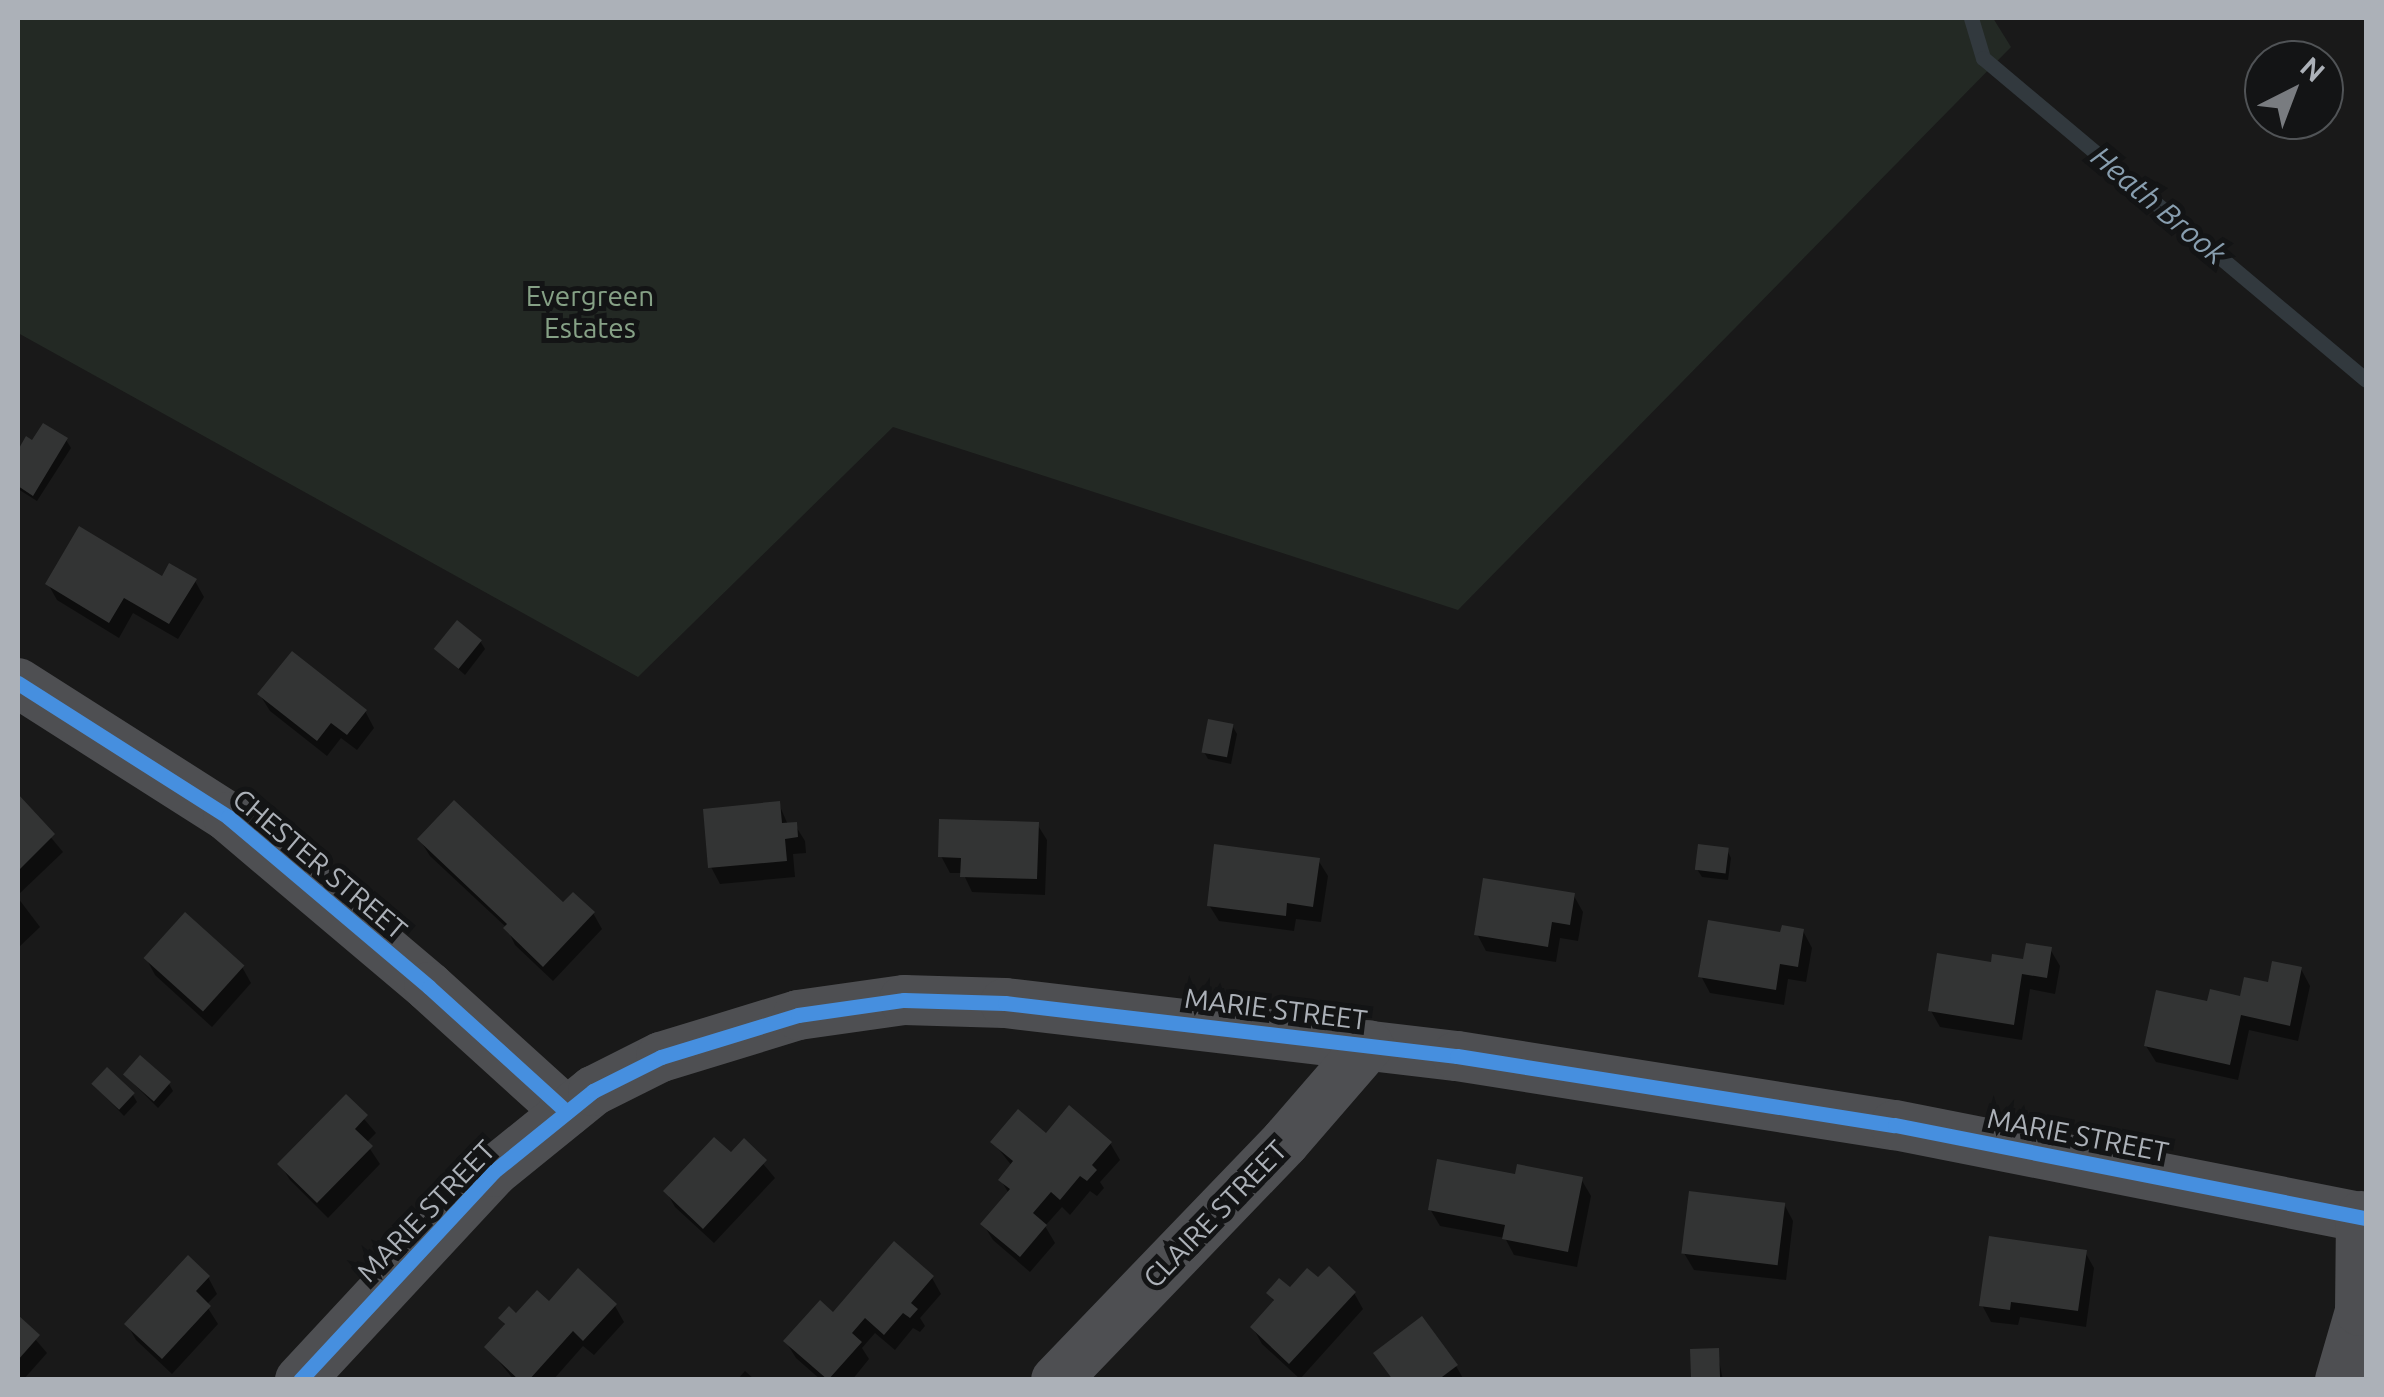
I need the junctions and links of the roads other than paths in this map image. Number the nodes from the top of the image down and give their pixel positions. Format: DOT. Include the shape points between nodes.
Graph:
graph roads {
  1 [pos="18,683"];
  2 [pos="1368,1045"];
  3 [pos="567,1112"];
  4 [pos="2364,1217"];
  5 [pos="300,1380"];
  6 [pos="1056,1380"];
  7 [pos="2340,1380"];
  1 -- 3 [label="street, CHESTER STREET" via="228,817"];
  2 -- 3 [label="street, MARIE STREET" via="1005,1003 904,1000 798,1016 661,1057"];
  2 -- 4 [label="street, MARIE STREET" via="1895,1125"];
  2 -- 6 [label="street, CLAIRE STREET"];
  3 -- 5 [label="street, MARIE STREET" via="493,1172"];
  4 -- 7 [label="street" via="2360,1311"];
}
